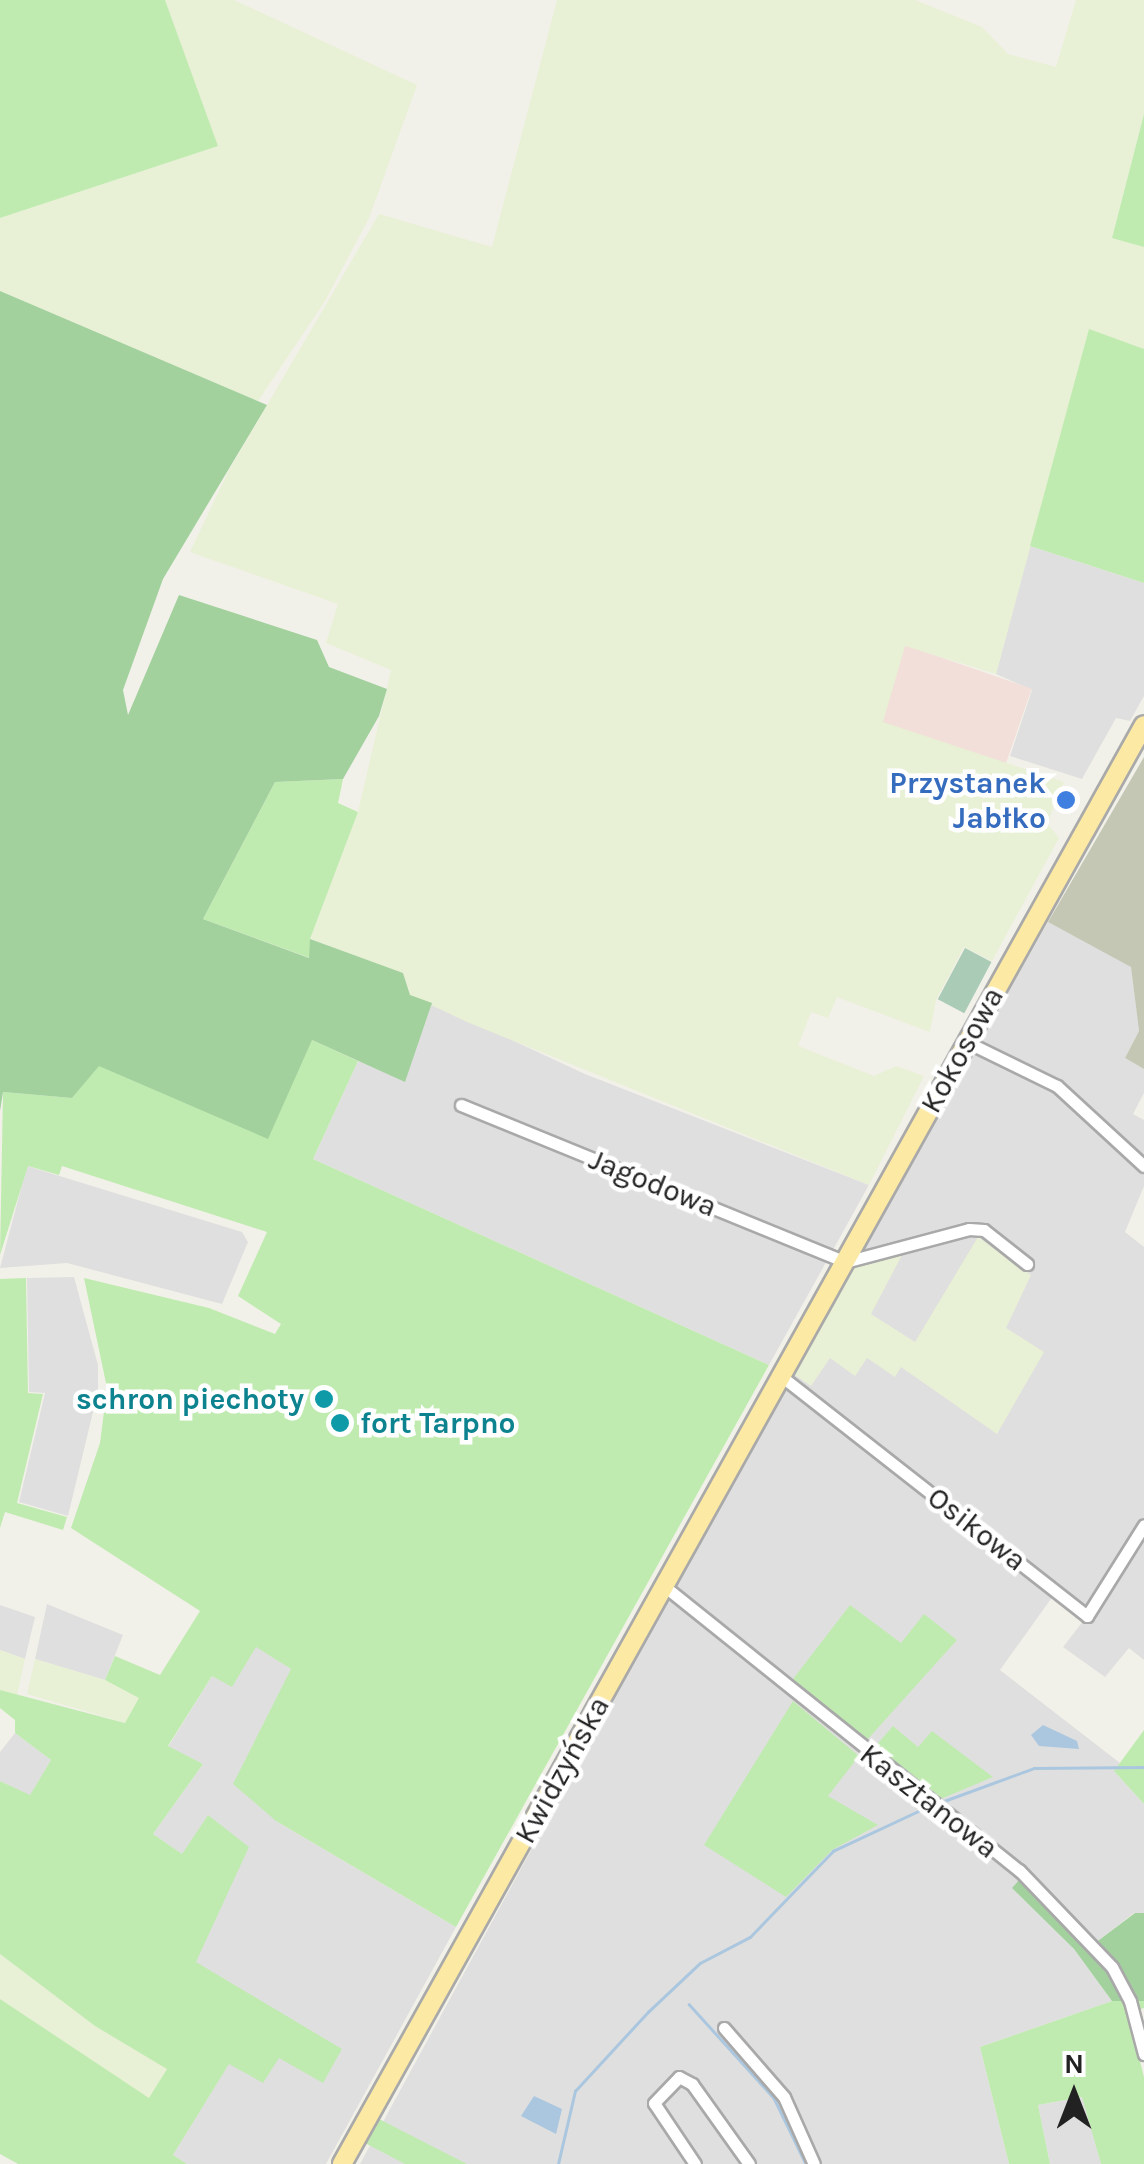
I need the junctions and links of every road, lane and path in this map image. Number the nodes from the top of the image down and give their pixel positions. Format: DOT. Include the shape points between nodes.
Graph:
graph roads {
  1 [pos="1144,725"];
  2 [pos="967,1042"];
  3 [pos="462,1105"];
  4 [pos="1144,1166"];
  5 [pos="845,1262"];
  6 [pos="1028,1264"];
  7 [pos="782,1376"];
  8 [pos="1144,1525"];
  9 [pos="664,1586"];
  10 [pos="724,2028"];
  11 [pos="1144,2054"];
  12 [pos="342,2164"];
  13 [pos="696,2164"];
  14 [pos="749,2164"];
  15 [pos="814,2164"];
  1 -- 2 [label="main road, Kokosowa"];
  2 -- 4 [label="street" via="1057,1086"];
  2 -- 5 [label="main road, Kokosowa"];
  3 -- 5 [label="street, Jagodowa"];
  5 -- 6 [label="street" via="970,1229 984,1230"];
  5 -- 7 [label="main road, Kokosowa"];
  7 -- 8 [label="street, Osikowa" via="1088,1616"];
  7 -- 9 [label="main road, Kwidzyńska"];
  9 -- 11 [label="street, Kasztanowa" via="1019,1870 1112,1967 1130,2000"];
  9 -- 12 [label="main road, Kwidzyńska"];
  10 -- 15 [label="street" via="784,2097"];
  13 -- 14 [label="street" via="654,2102 680,2076"];
}
